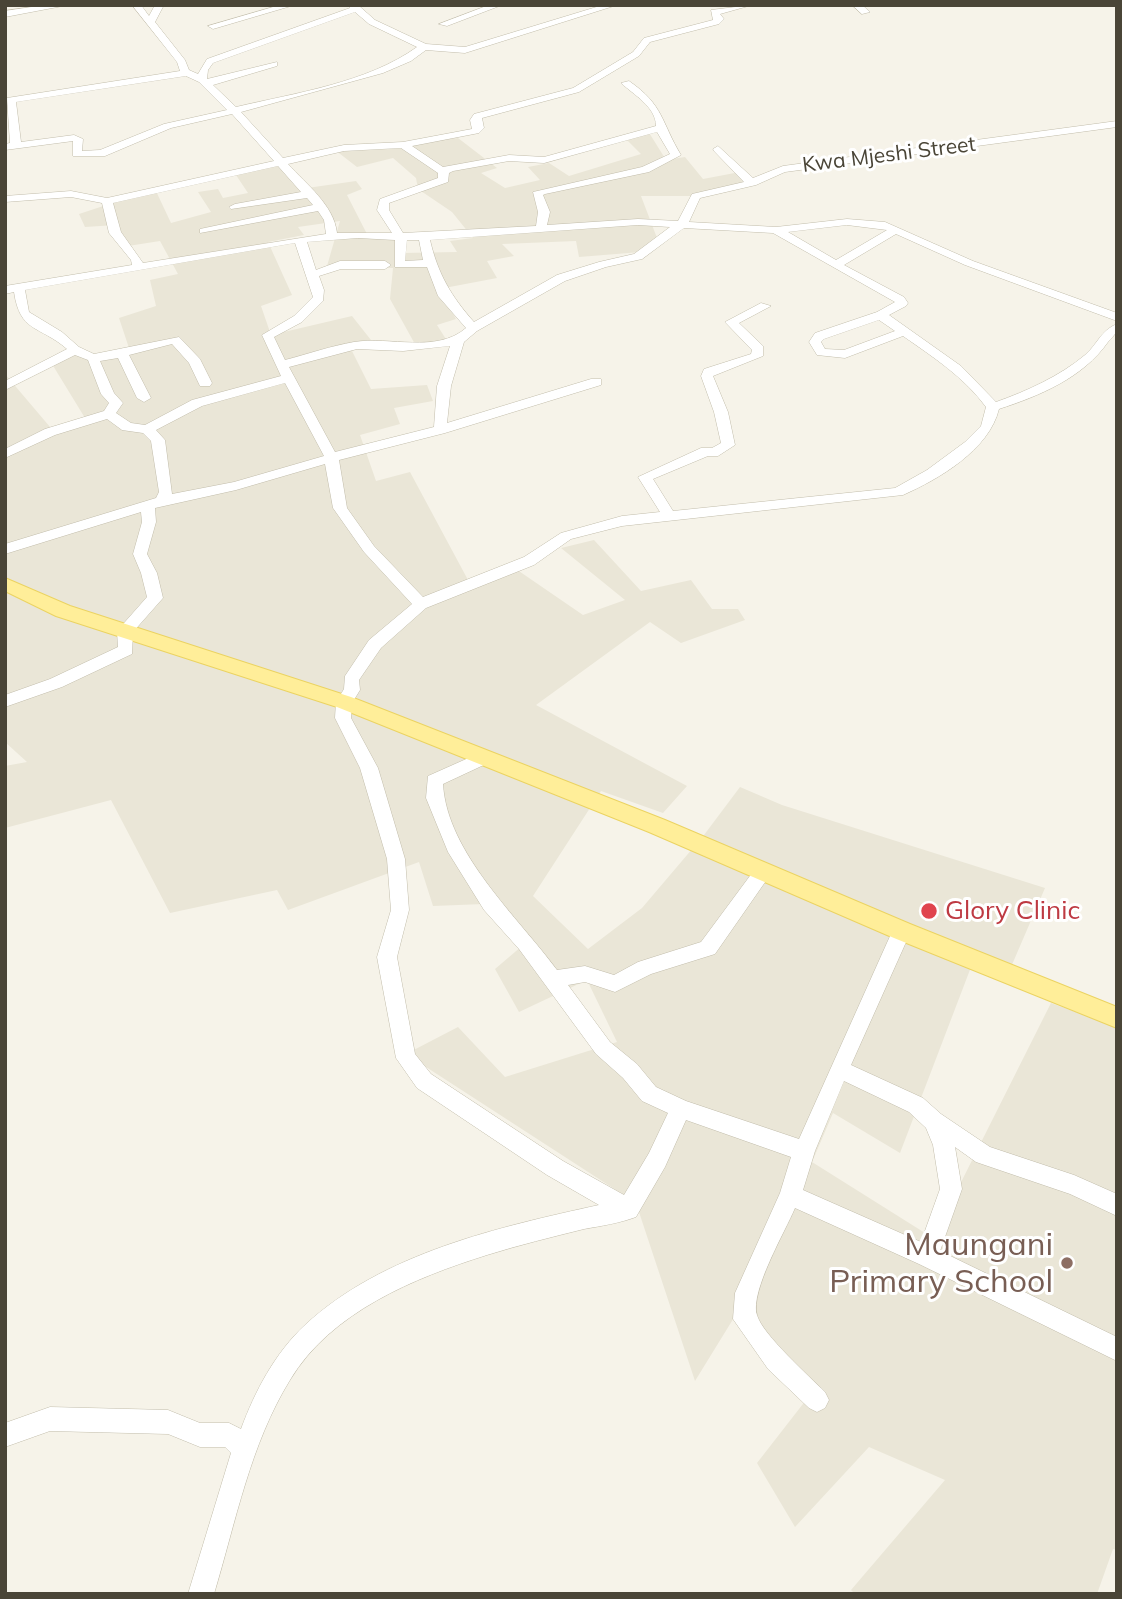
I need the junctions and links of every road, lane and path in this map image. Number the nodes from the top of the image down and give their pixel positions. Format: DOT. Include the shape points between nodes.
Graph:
graph roads {
  1 [pos="64,5"];
  2 [pos="136,5"];
  3 [pos="160,5"];
  4 [pos="288,5"];
  5 [pos="498,5"];
  6 [pos="613,5"];
  7 [pos="748,5"];
  8 [pos="856,5"];
  9 [pos="699,6"];
  10 [pos="354,7"];
  11 [pos="714,12"];
  12 [pos="866,12"];
  13 [pos="5,13"];
  14 [pos="150,23"];
  15 [pos="444,23"];
  16 [pos="212,26"];
  17 [pos="424,47"];
  18 [pos="274,64"];
  19 [pos="185,72"];
  20 [pos="204,82"];
  21 [pos="626,83"];
  22 [pos="230,110"];
  23 [pos="1117,124"];
  24 [pos="661,128"];
  25 [pos="403,145"];
  26 [pos="11,147"];
  27 [pos="718,149"];
  28 [pos="277,161"];
  29 [pos="443,172"];
  30 [pos="752,183"];
  31 [pos="308,194"];
  32 [pos="5,199"];
  33 [pos="107,201"];
  34 [pos="235,207"];
  35 [pos="321,207"];
  36 [pos="682,223"];
  37 [pos="541,228"];
  38 [pos="776,230"];
  39 [pos="204,231"];
  40 [pos="896,232"];
  41 [pos="332,237"];
  42 [pos="424,237"];
  43 [pos="401,238"];
  44 [pos="301,239"];
  45 [pos="431,263"];
  46 [pos="386,265"];
  47 [pos="836,265"];
  48 [pos="138,267"];
  49 [pos="315,274"];
  50 [pos="12,289"];
  51 [pos="765,306"];
  52 [pos="881,315"];
  53 [pos="1117,317"];
  54 [pos="473,328"];
  55 [pos="1117,328"];
  56 [pos="905,331"];
  57 [pos="458,341"];
  58 [pos="75,350"];
  59 [pos="122,353"];
  60 [pos="93,358"];
  61 [pos="284,372"];
  62 [pos="596,382"];
  63 [pos="205,383"];
  64 [pos="5,386"];
  65 [pos="144,398"];
  66 [pos="993,407"];
  67 [pos="109,414"];
  68 [pos="147,429"];
  69 [pos="440,430"];
  70 [pos="5,454"];
  71 [pos="331,457"];
  72 [pos="155,503"];
  73 [pos="670,516"];
  74 [pos="5,549"];
  75 [pos="5,584"];
  76 [pos="421,604"];
  77 [pos="130,639"];
  78 [pos="5,701"];
  79 [pos="344,702"];
  80 [pos="482,758"];
  81 [pos="764,870"];
  82 [pos="902,931"];
  83 [pos="550,979"];
  84 [pos="1117,1018"];
  85 [pos="839,1069"];
  86 [pos="681,1109"];
  87 [pos="934,1121"];
  88 [pos="804,1150"];
  89 [pos="790,1195"];
  90 [pos="1117,1205"];
  91 [pos="628,1209"];
  92 [pos="927,1256"];
  93 [pos="1117,1349"];
  94 [pos="817,1400"];
  95 [pos="5,1435"];
  96 [pos="246,1449"];
  97 [pos="201,1594"];
  1 -- 13 [label="street"];
  2 -- 14 [label="street"];
  3 -- 14 [label="street"];
  4 -- 16 [label="street"];
  5 -- 15 [label="street"];
  6 -- 17 [label="street" via="478,48"];
  7 -- 11 [label="street"];
  8 -- 12 [label="street"];
  9 -- 11 [label="street"];
  10 -- 17 [label="street" via="372,22"];
  10 -- 20 [label="street" via="211,61 203,70"];
  11 -- 25 [label="street" via="719,19 716,22 648,40 636,54 576,90 478,116 475,131"];
  14 -- 19 [label="street"];
  17 -- 22 [label="street" via="410,60 367,76"];
  18 -- 20 [label="street"];
  19 -- 20 [label="street"];
  19 -- 26 [label="street" via="113,88 97,86 12,100"];
  20 -- 22 [label="street"];
  21 -- 24 [label="street" via="644,96 661,120"];
  22 -- 26 [label="street" via="156,129 108,152 77,154 78,139 74,138"];
  22 -- 28 [label="street"];
  23 -- 30 [label="street, Kwa Mjeshi Street" via="800,166"];
  24 -- 29 [label="street" via="544,160 509,158"];
  24 -- 37 [label="street" via="676,155 645,170 542,191 537,194 544,212"];
  25 -- 28 [label="street" via="344,148"];
  25 -- 29 [label="street"];
  27 -- 30 [label="street"];
  28 -- 31 [label="street"];
  28 -- 33 [label="street"];
  29 -- 43 [label="street" via="444,180 382,203"];
  30 -- 36 [label="street, Kwa Mjeshi Street" via="696,196"];
  31 -- 34 [label="street"];
  31 -- 35 [label="street"];
  32 -- 33 [label="street" via="71,194"];
  33 -- 48 [label="street" via="115,233 137,259"];
  35 -- 39 [label="street"];
  35 -- 41 [label="street" via="330,220"];
  36 -- 37 [label="street"];
  36 -- 38 [label="street"];
  36 -- 54 [label="street, Kwa Mjeshi Street" via="638,257 561,278"];
  37 -- 42 [label="street"];
  38 -- 40 [label="street" via="847,222 885,225"];
  38 -- 47 [label="street"];
  40 -- 47 [label="street" via="885,234"];
  40 -- 53 [label="street"];
  41 -- 43 [label="street"];
  41 -- 44 [label="street"];
  42 -- 43 [label="street"];
  42 -- 45 [label="street"];
  43 -- 45 [label="street" via="399,265"];
  44 -- 48 [label="street"];
  44 -- 49 [label="street" via="303,256"];
  45 -- 54 [label="street" via="444,296"];
  46 -- 49 [label="street" via="340,265"];
  47 -- 52 [label="street" via="900,300 902,303"];
  48 -- 50 [label="street"];
  49 -- 61 [label="street" via="319,298 298,319 268,335"];
  50 -- 58 [label="street" via="28,319"];
  51 -- 73 [label="street" via="731,323 759,349 757,356 707,376 729,446 645,477"];
  52 -- 56 [label="street"];
  52 -- 56 [label="street" via="819,336 816,342 821,352 845,354"];
  54 -- 57 [label="street, Kwa Mjeshi Street"];
  55 -- 66 [label="street" via="1104,336 1094,355 1025,397"];
  56 -- 66 [label="street" via="941,356"];
  57 -- 61 [label="street" via="403,347 357,345"];
  57 -- 69 [label="street" via="444,386"];
  58 -- 60 [label="street"];
  58 -- 64 [label="street"];
  59 -- 60 [label="street"];
  59 -- 63 [label="street" via="175,340 195,362"];
  59 -- 65 [label="street"];
  60 -- 67 [label="street" via="116,403"];
  61 -- 68 [label="street" via="197,404"];
  61 -- 71 [label="street"];
  62 -- 69 [label="street"];
  66 -- 73 [label="street" via="987,428 914,486 898,492"];
  67 -- 68 [label="street" via="127,427"];
  67 -- 70 [label="street" via="50,432"];
  68 -- 72 [label="street" via="158,440 166,492"];
  69 -- 71 [label="street"];
  71 -- 72 [label="street" via="236,486"];
  71 -- 76 [label="street" via="340,508 369,550"];
  72 -- 74 [label="street"];
  72 -- 77 [label="street" via="140,555 155,597"];
  73 -- 76 [label="street" via="622,521 566,536 529,561"];
  75 -- 77 [label="main road"];
  76 -- 79 [label="street" via="375,644 351,680 352,691"];
  77 -- 78 [label="street" via="56,683"];
  77 -- 79 [label="main road"];
  79 -- 80 [label="main road"];
  79 -- 91 [label="street" via="344,718 369,768 396,859 400,910 387,957 406,1058 424,1081 555,1168"];
  80 -- 81 [label="main road"];
  80 -- 83 [label="street" via="434,781 435,798 464,866"];
  81 -- 82 [label="main road"];
  81 -- 83 [label="street" via="715,940 696,954 645,968 615,984 585,974"];
  82 -- 84 [label="main road"];
  82 -- 85 [label="street"];
  83 -- 86 [label="street" via="603,1048 630,1070 649,1094"];
  85 -- 87 [label="street" via="916,1105"];
  85 -- 88 [label="street"];
  86 -- 88 [label="street"];
  86 -- 91 [label="street"];
  87 -- 90 [label="street" via="984,1155 1074,1185"];
  87 -- 92 [label="street" via="944,1145 951,1189"];
  88 -- 89 [label="street"];
  89 -- 92 [label="street"];
  89 -- 94 [label="street" via="746,1293 745,1319 776,1362"];
  91 -- 96 [label="street" via="500,1237 403,1275 323,1322 284,1368"];
  92 -- 93 [label="street"];
  95 -- 96 [label="street" via="50,1419 168,1422 200,1435 229,1435"];
  96 -- 97 [label="street"];
}
